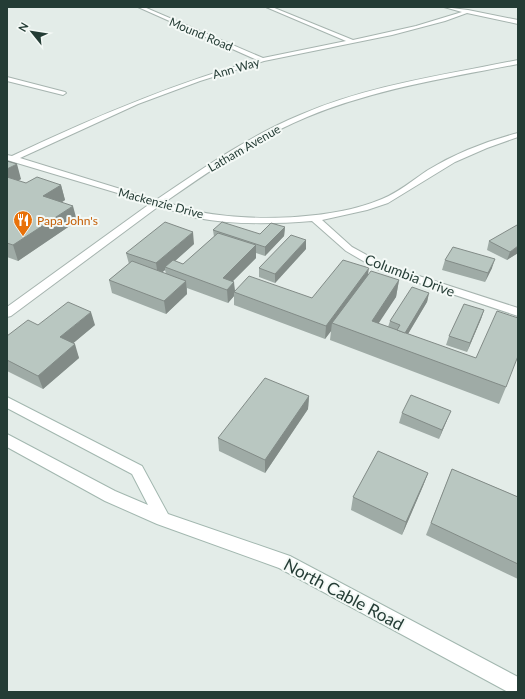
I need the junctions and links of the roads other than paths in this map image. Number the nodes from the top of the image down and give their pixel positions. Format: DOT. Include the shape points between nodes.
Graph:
graph roads {
  1 [pos="140,7"];
  2 [pos="268,7"];
  3 [pos="446,7"];
  4 [pos="468,11"];
  5 [pos="518,22"];
  6 [pos="351,41"];
  7 [pos="262,60"];
  8 [pos="518,62"];
  9 [pos="7,79"];
  10 [pos="63,93"];
  11 [pos="518,135"];
  12 [pos="11,158"];
  13 [pos="155,203"];
  14 [pos="313,217"];
  15 [pos="518,312"];
  16 [pos="7,313"];
  17 [pos="7,402"];
  18 [pos="7,440"];
  19 [pos="163,519"];
  20 [pos="518,687"];
  1 -- 7 [label="street, Mound Road"];
  2 -- 6 [label="street"];
  3 -- 4 [label="street"];
  4 -- 5 [label="street"];
  4 -- 6 [label="street, Ann Way" via="418,28"];
  6 -- 7 [label="street, Ann Way"];
  7 -- 12 [label="street, Ann Way" via="152,96"];
  8 -- 13 [label="street, Latham Avenue" via="373,92 317,110 249,143"];
  9 -- 10 [label="street"];
  11 -- 14 [label="street, Mackenzie Drive" via="455,159 385,200 341,214"];
  12 -- 13 [label="street, Mackenzie Drive"];
  13 -- 14 [label="street, Mackenzie Drive" via="198,215 229,219 273,220"];
  13 -- 16 [label="street, Latham Avenue"];
  14 -- 15 [label="street, Columbia Drive" via="349,250 381,267"];
  17 -- 19 [label="street" via="137,470"];
  18 -- 19 [label="street, North Cable Road" via="110,496"];
  19 -- 20 [label="street, North Cable Road" via="284,562"];
}
